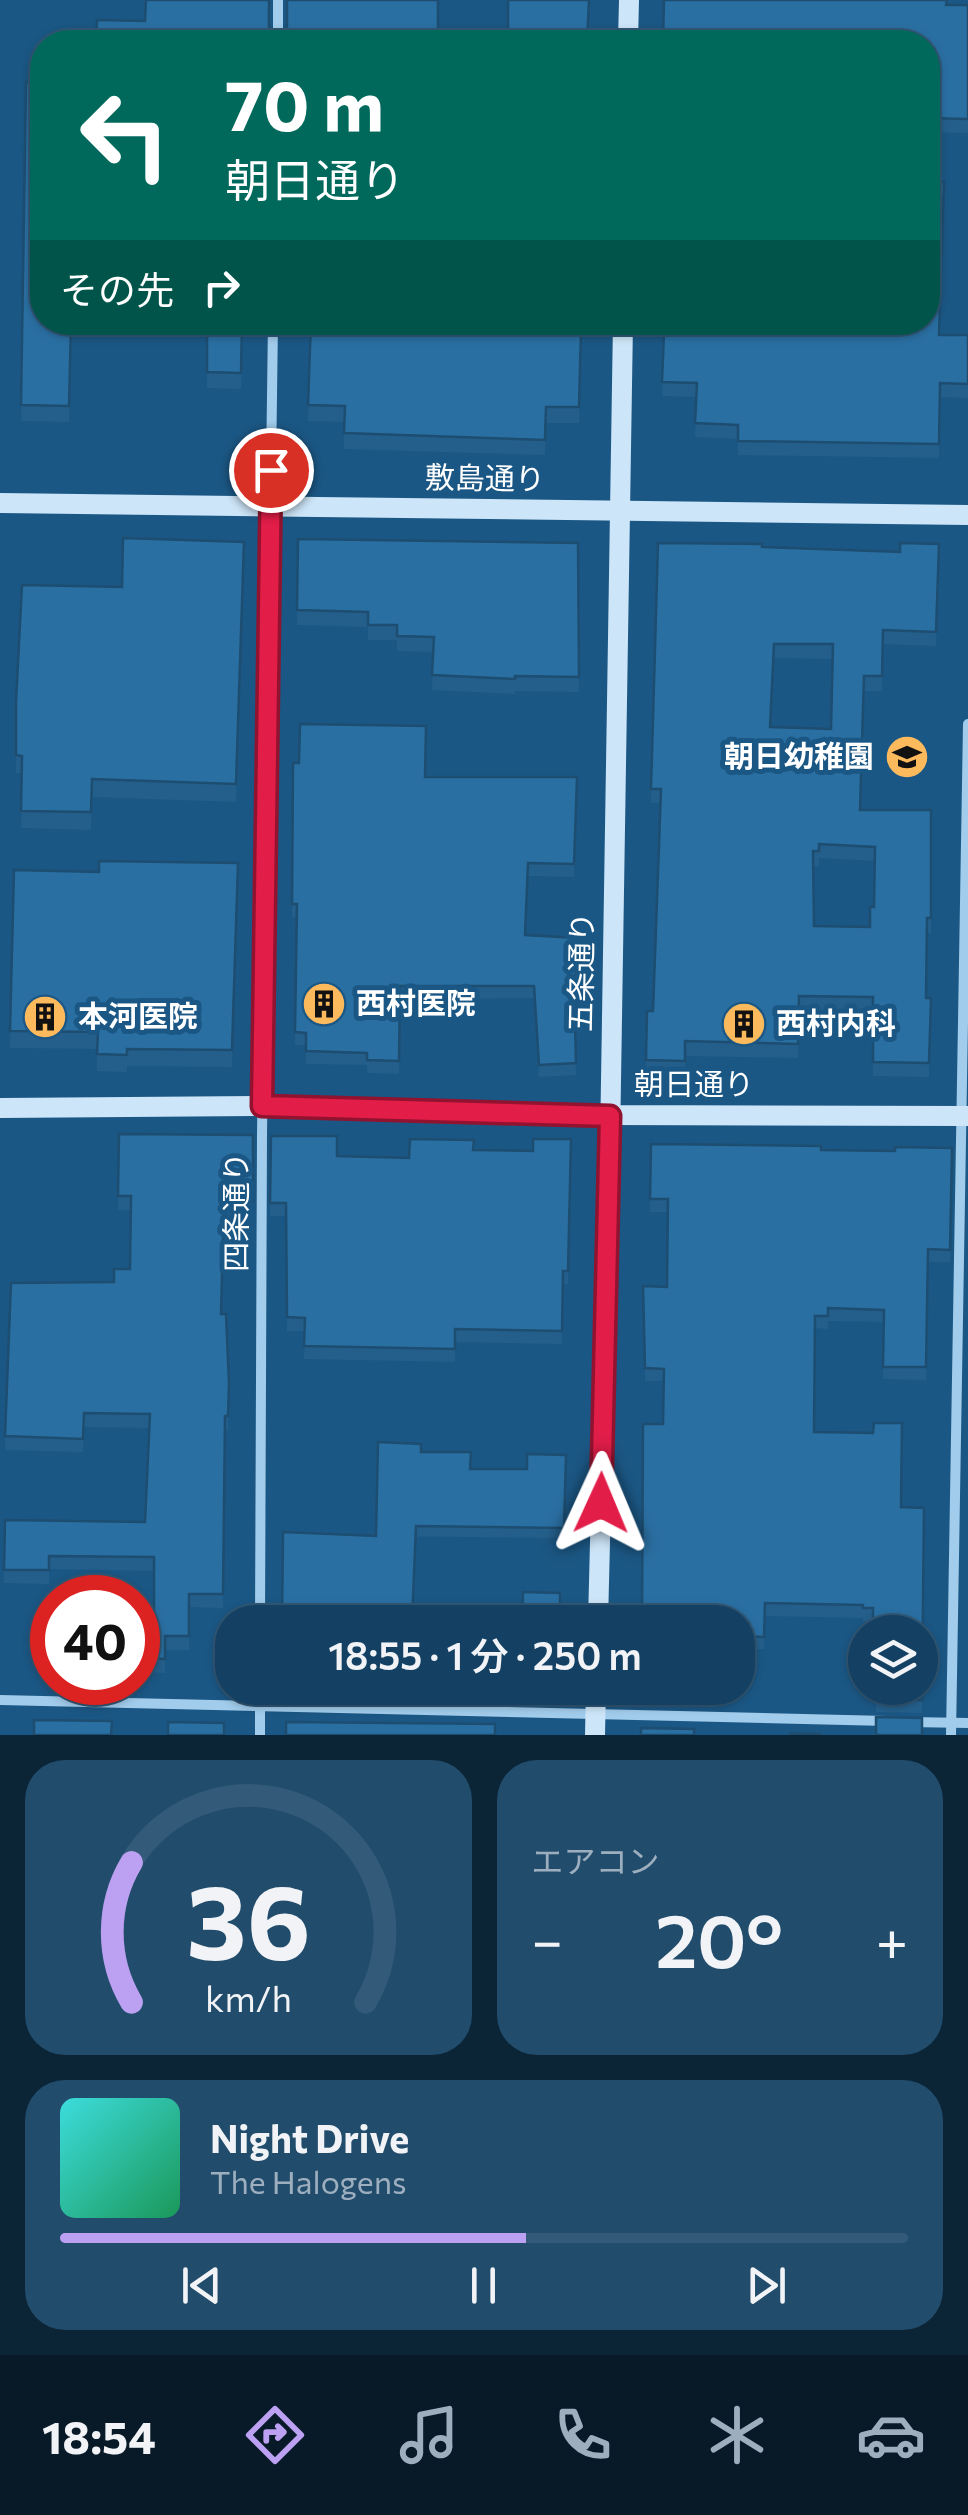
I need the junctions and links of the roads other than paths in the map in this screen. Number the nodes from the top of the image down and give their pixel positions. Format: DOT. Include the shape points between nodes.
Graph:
graph roads {
  1 [pos="278,0"];
  2 [pos="629,0"];
  3 [pos="278,30"];
  4 [pos="628,30"];
  5 [pos="274,335"];
  6 [pos="623,335"];
  7 [pos="0,503"];
  8 [pos="271,505"];
  9 [pos="619,511"];
  10 [pos="968,515"];
  11 [pos="968,724"];
  12 [pos="262,1106"];
  13 [pos="0,1108"];
  14 [pos="610,1116"];
  15 [pos="965,1116"];
  16 [pos="260,1605"];
  17 [pos="598,1605"];
  18 [pos="0,1700"];
  19 [pos="260,1706"];
  20 [pos="968,1723"];
  21 [pos="595,1724"];
  22 [pos="951,1729"];
  23 [pos="260,1735"];
  1 -- 3 [label="street"];
  2 -- 4 [label="street"];
  5 -- 8 [label="street, 四条通り"];
  6 -- 9 [label="street, 五条通り"];
  7 -- 8 [label="street, 敷島通り"];
  8 -- 9 [label="street, 敷島通り"];
  8 -- 12 [label="street, 四条通り"];
  9 -- 10 [label="street, 敷島通り"];
  9 -- 14 [label="street, 五条通り"];
  11 -- 15 [label="street"];
  12 -- 13 [label="street, 朝日通り"];
  12 -- 14 [label="street, 朝日通り"];
  12 -- 16 [label="street, 四条通り"];
  14 -- 15 [label="street, 朝日通り"];
  14 -- 17 [label="street, 五条通り"];
  15 -- 22 [label="street"];
  18 -- 19 [label="street"];
  19 -- 21 [label="street"];
  19 -- 23 [label="street"];
  20 -- 22 [label="street"];
  21 -- 22 [label="street"];
}
